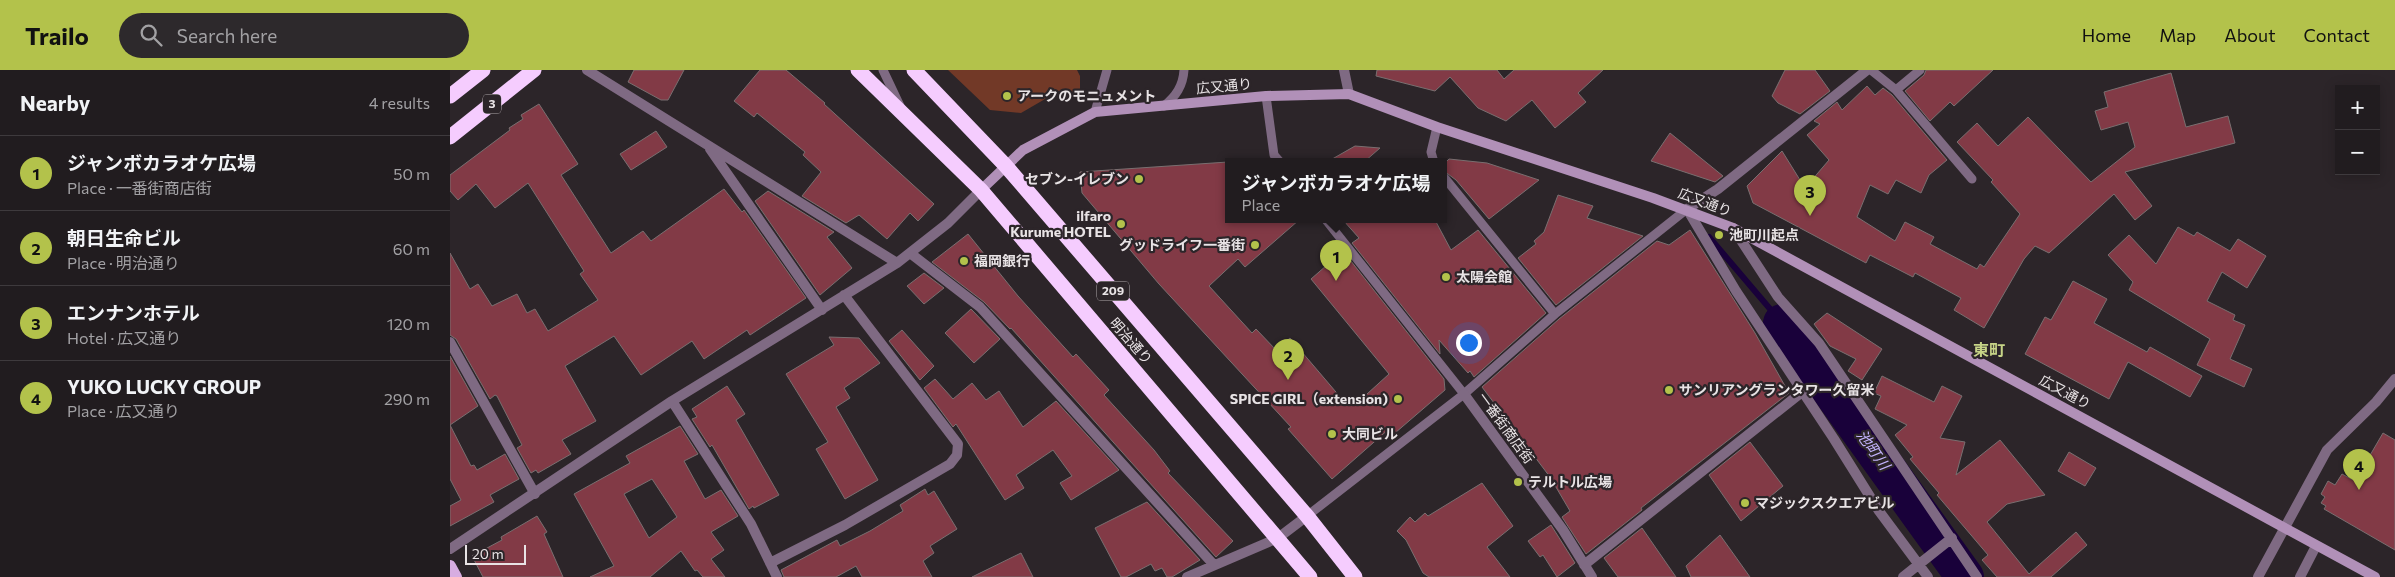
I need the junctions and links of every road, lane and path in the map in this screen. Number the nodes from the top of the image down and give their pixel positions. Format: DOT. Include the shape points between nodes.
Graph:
graph roads {
  1 [pos="483,70"];
  2 [pos="534,70"];
  3 [pos="587,70"];
  4 [pos="858,70"];
  5 [pos="883,70"];
  6 [pos="914,70"];
  7 [pos="1107,70"];
  8 [pos="1184,70"];
  9 [pos="1344,70"];
  10 [pos="1867,70"];
  11 [pos="1871,70"];
  12 [pos="1920,70"];
  13 [pos="1896,90"];
  14 [pos="1349,94"];
  15 [pos="450,96"];
  16 [pos="1266,96"];
  17 [pos="1164,106"];
  18 [pos="1095,112"];
  19 [pos="905,115"];
  20 [pos="1437,127"];
  21 [pos="450,137"];
  22 [pos="706,144"];
  23 [pos="1277,158"];
  24 [pos="1433,158"];
  25 [pos="1006,165"];
  26 [pos="1972,179"];
  27 [pos="1447,181"];
  28 [pos="980,190"];
  29 [pos="1687,209"];
  30 [pos="1328,223"];
  31 [pos="1733,228"];
  32 [pos="910,253"];
  33 [pos="896,263"];
  34 [pos="844,295"];
  35 [pos="822,310"];
  36 [pos="1555,314"];
  37 [pos="450,342"];
  38 [pos="2395,379"];
  39 [pos="1802,392"];
  40 [pos="1464,394"];
  41 [pos="672,401"];
  42 [pos="535,494"];
  43 [pos="1307,516"];
  44 [pos="2284,529"];
  45 [pos="1278,538"];
  46 [pos="1952,538"];
  47 [pos="2316,546"];
  48 [pos="450,549"];
  49 [pos="770,563"];
  50 [pos="1919,564"];
  51 [pos="1214,565"];
  52 [pos="1584,565"];
  53 [pos="450,566"];
  54 [pos="456,577"];
  55 [pos="777,577"];
  56 [pos="1187,577"];
  57 [pos="1310,577"];
  58 [pos="1355,577"];
  59 [pos="1592,577"];
  60 [pos="1903,577"];
  61 [pos="1928,577"];
  62 [pos="1977,577"];
  63 [pos="2258,577"];
  64 [pos="2300,577"];
  65 [pos="2375,577"];
  1 -- 15 [label="highway, 3"];
  2 -- 21 [label="highway, 3"];
  3 -- 22 [label="street"];
  4 -- 19 [label="highway, 明治通り / 209"];
  5 -- 19 [label="lane"];
  6 -- 25 [label="highway, 明治通り / 209"];
  7 -- 18 [label="lane"];
  8 -- 17 [label="lane" via="1176,96"];
  9 -- 14 [label="street"];
  10 -- 29 [label="street" via="1718,189"];
  11 -- 13 [label="lane"];
  12 -- 13 [label="lane"];
  13 -- 26 [label="lane"];
  14 -- 16 [label="street, 広又通り"];
  14 -- 20 [label="street, 広又通り"];
  16 -- 17 [label="street, 広又通り"];
  16 -- 23 [label="lane"];
  17 -- 18 [label="street, 広又通り"];
  18 -- 25 [label="street, 広又通り" via="1023,150"];
  19 -- 28 [label="highway, 明治通り / 209"];
  20 -- 24 [label="lane" via="1431,152"];
  20 -- 29 [label="street, 広又通り"];
  22 -- 33 [label="street"];
  22 -- 35 [label="street"];
  25 -- 28 [label="street, 広又通り"];
  25 -- 43 [label="highway, 明治通り / 209"];
  27 -- 36 [label="lane"];
  28 -- 32 [label="street" via="948,223"];
  28 -- 45 [label="highway, 明治通り / 209"];
  29 -- 31 [label="street, 広又通り"];
  29 -- 36 [label="lane"];
  29 -- 39 [label="street"];
  30 -- 40 [label="lane"];
  31 -- 44 [label="street, 広又通り"];
  31 -- 46 [label="street" via="1778,297 1819,343"];
  32 -- 33 [label="street"];
  32 -- 51 [label="street" via="980,307"];
  33 -- 34 [label="street"];
  34 -- 35 [label="street"];
  34 -- 49 [label="street" via="958,444 957,454 950,464"];
  35 -- 41 [label="street"];
  36 -- 40 [label="lane"];
  37 -- 42 [label="street"];
  38 -- 44 [label="street" via="2327,450"];
  39 -- 50 [label="street" via="1879,511"];
  39 -- 52 [label="street"];
  40 -- 43 [label="lane"];
  40 -- 52 [label="street, 一番街商店街" via="1563,530"];
  41 -- 42 [label="street"];
  41 -- 49 [label="street" via="751,524"];
  42 -- 48 [label="street"];
  43 -- 45 [label="street"];
  43 -- 58 [label="highway, 明治通り / 209"];
  44 -- 47 [label="street, 広又通り"];
  44 -- 63 [label="street"];
  45 -- 51 [label="street"];
  45 -- 57 [label="highway, 明治通り / 209"];
  46 -- 50 [label="street"];
  46 -- 62 [label="street"];
  47 -- 64 [label="street"];
  47 -- 65 [label="street, 広又通り"];
  49 -- 55 [label="street"];
  50 -- 60 [label="street"];
  50 -- 61 [label="street"];
  51 -- 56 [label="street"];
  52 -- 59 [label="street, 一番街商店街"];
  53 -- 54 [label="main road"];
}
